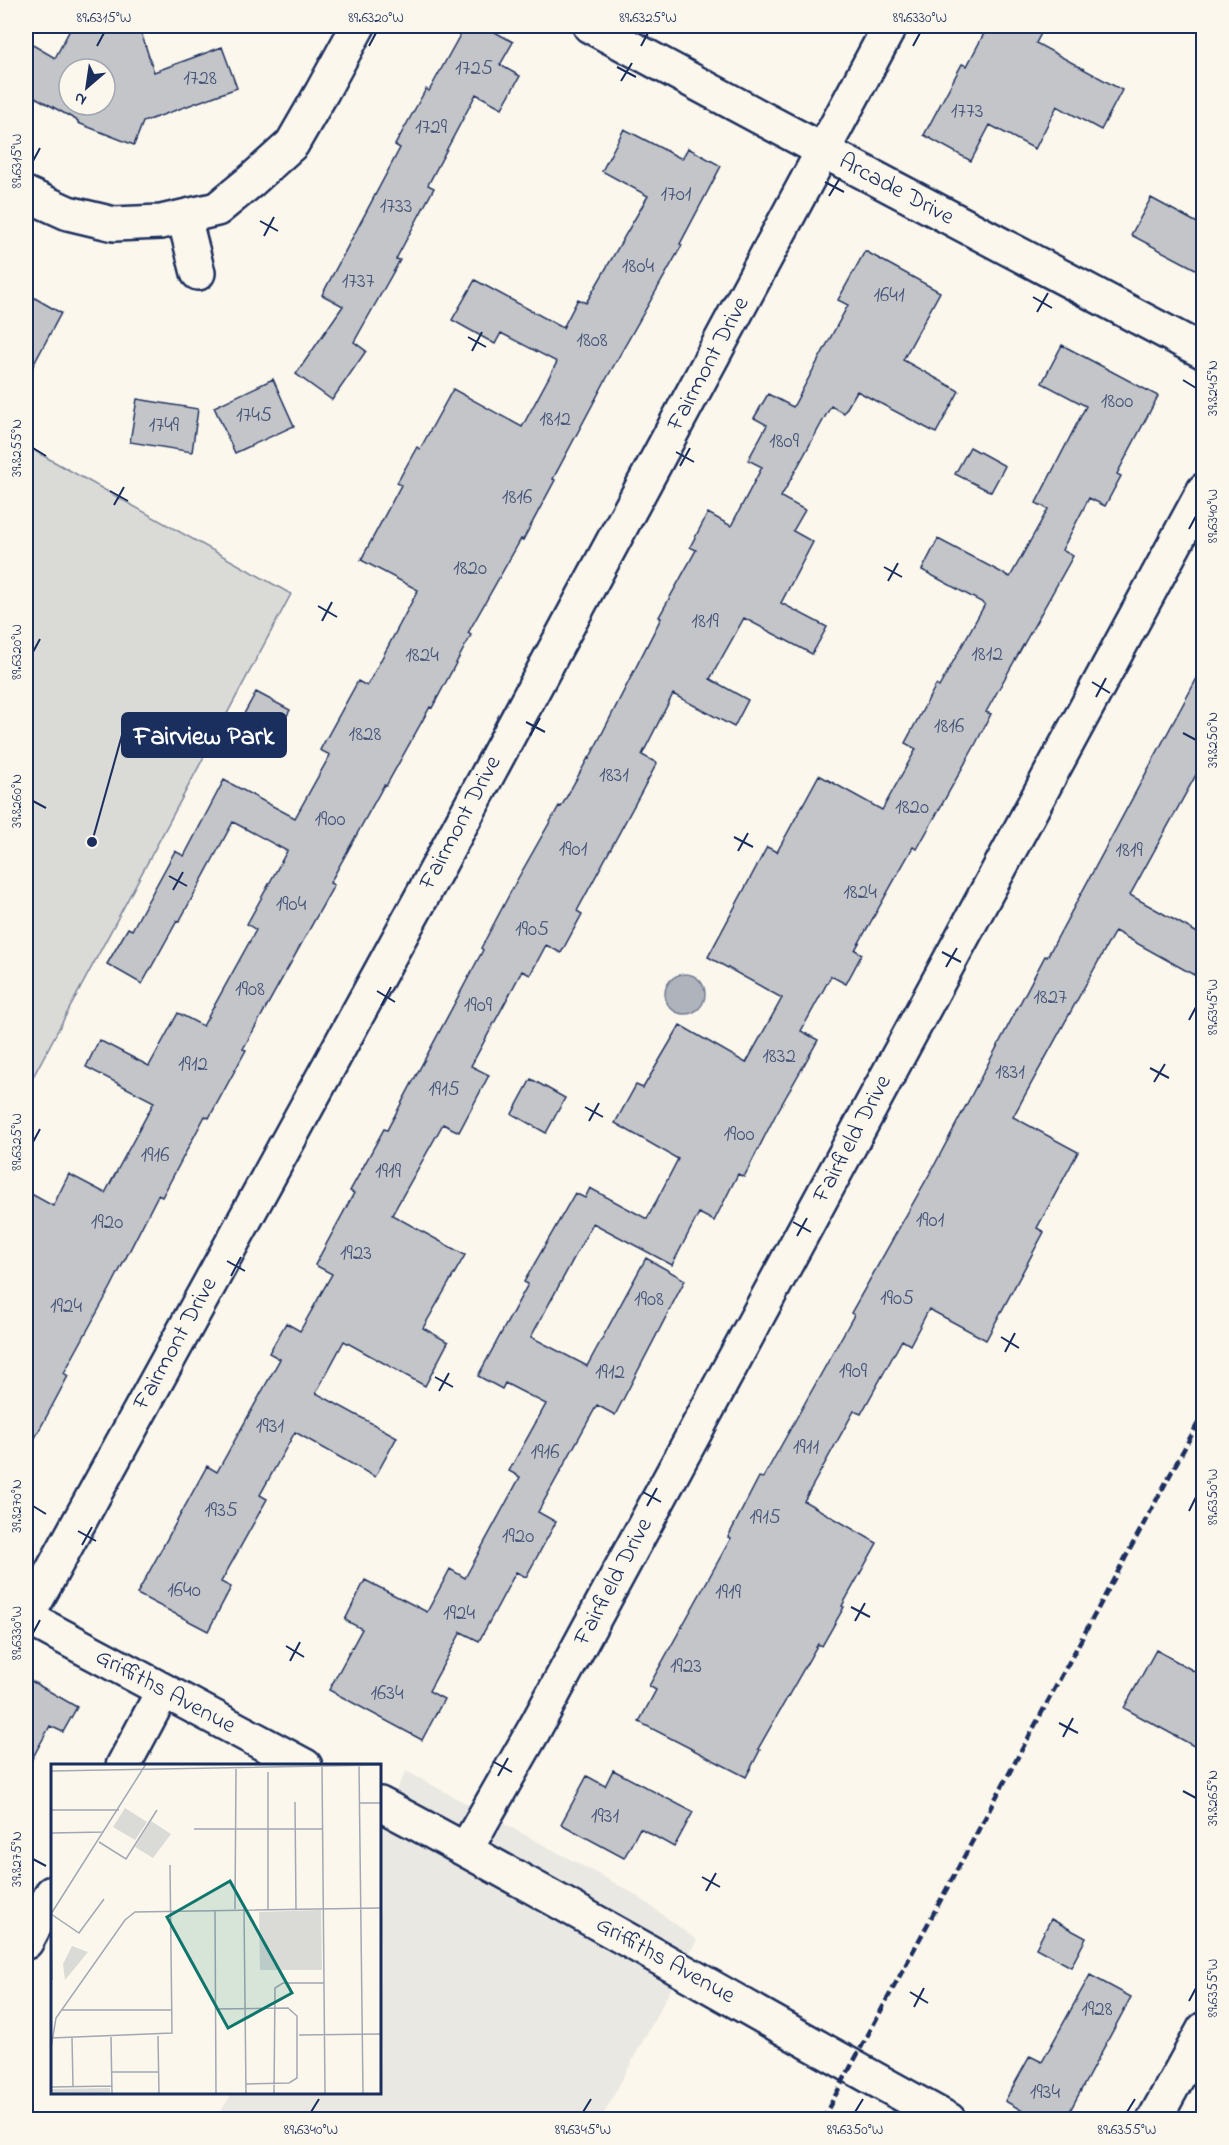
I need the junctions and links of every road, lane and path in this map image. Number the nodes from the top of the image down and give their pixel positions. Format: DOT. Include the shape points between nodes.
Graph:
graph roads {
  1 [pos="357,26"];
  2 [pos="590,26"];
  3 [pos="890,26"];
  4 [pos="823,151"];
  5 [pos="26,194"];
  6 [pos="184,217"];
  7 [pos="198,273"];
  8 [pos="1203,352"];
  9 [pos="1203,490"];
  10 [pos="26,1617"];
  11 [pos="163,1691"];
  12 [pos="124,1764"];
  13 [pos="301,1764"];
  14 [pos="381,1805"];
  15 [pos="466,1849"];
  16 [pos="51,1895"];
  17 [pos="26,1942"];
  18 [pos="1203,2030"];
  19 [pos="949,2120"];
  20 [pos="1154,2120"];
  1 -- 6 [label="street" via="292,144 217,209"];
  2 -- 4 [label="street, Arcade Drive"];
  3 -- 4 [label="street, Fairmont Drive"];
  4 -- 8 [label="street, Arcade Drive"];
  4 -- 10 [label="street, Fairmont Drive" via="437,869"];
  5 -- 6 [label="street" via="68,213 114,224"];
  6 -- 7 [label="street"];
  9 -- 15 [label="street, Fairfield Drive"];
  10 -- 11 [label="street, Griffiths Avenue"];
  11 -- 12 [label="street"];
  11 -- 13 [label="street, Griffiths Avenue"];
  14 -- 15 [label="street, Griffiths Avenue"];
  15 -- 19 [label="street, Griffiths Avenue"];
  16 -- 17 [label="street"];
  18 -- 20 [label="street"];
}
